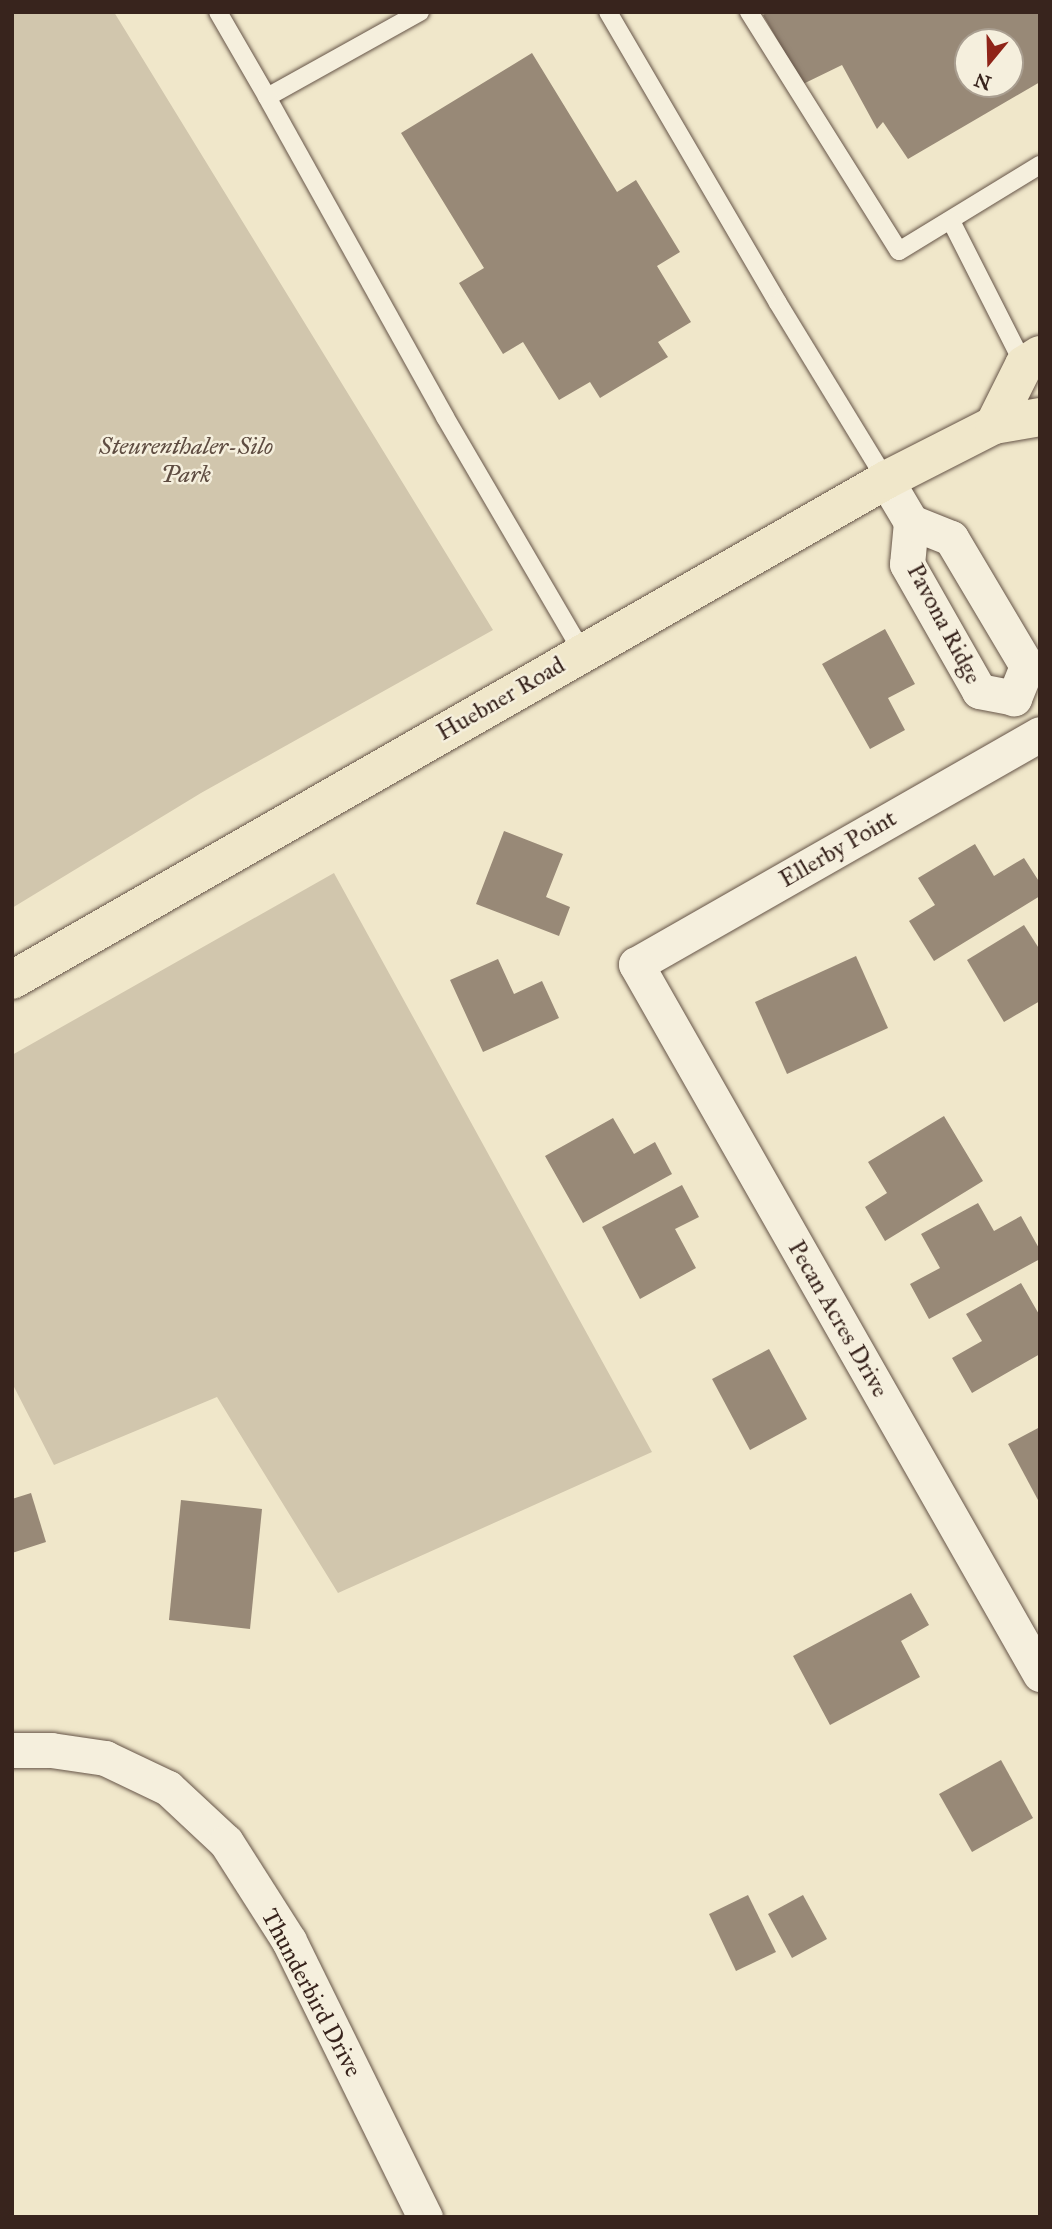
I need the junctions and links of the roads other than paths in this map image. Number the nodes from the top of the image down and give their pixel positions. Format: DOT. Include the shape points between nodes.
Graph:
graph roads {
  1 [pos="218,12"];
  2 [pos="420,12"];
  3 [pos="608,12"];
  4 [pos="749,12"];
  5 [pos="267,97"];
  6 [pos="1040,165"];
  7 [pos="951,221"];
  8 [pos="1032,360"];
  9 [pos="1040,417"];
  10 [pos="994,425"];
  11 [pos="886,480"];
  12 [pos="911,522"];
  13 [pos="583,653"];
  14 [pos="1014,698"];
  15 [pos="1038,738"];
  16 [pos="636,964"];
  17 [pos="12,980"];
  18 [pos="1028,1625"];
  19 [pos="1040,1674"];
  20 [pos="12,1750"];
  21 [pos="425,2217"];
  1 -- 5 [label="lane"];
  2 -- 5 [label="lane"];
  3 -- 11 [label="lane"];
  4 -- 7 [label="lane" via="899,251"];
  5 -- 13 [label="lane" via="444,417"];
  6 -- 7 [label="lane"];
  7 -- 8 [label="lane"];
  8 -- 10 [label="main road"];
  9 -- 10 [label="main road, Huebner Road"];
  10 -- 11 [label="main road, Huebner Road"];
  11 -- 12 [label="street"];
  11 -- 13 [label="main road, Huebner Road"];
  12 -- 14 [label="street, Pavona Ridge" via="907,564 979,691"];
  12 -- 14 [label="street, Pavona Ridge" via="951,538 1027,666"];
  13 -- 17 [label="main road, Huebner Road"];
  14 -- 15 [label="street, Pavona Ridge"];
  15 -- 16 [label="street, Ellerby Point"];
  16 -- 18 [label="street, Pecan Acres Drive"];
  18 -- 19 [label="street, Pecan Acres Drive"];
  20 -- 21 [label="street, Thunderbird Drive" via="105,1758 168,1788 226,1842 289,1941"];
}
